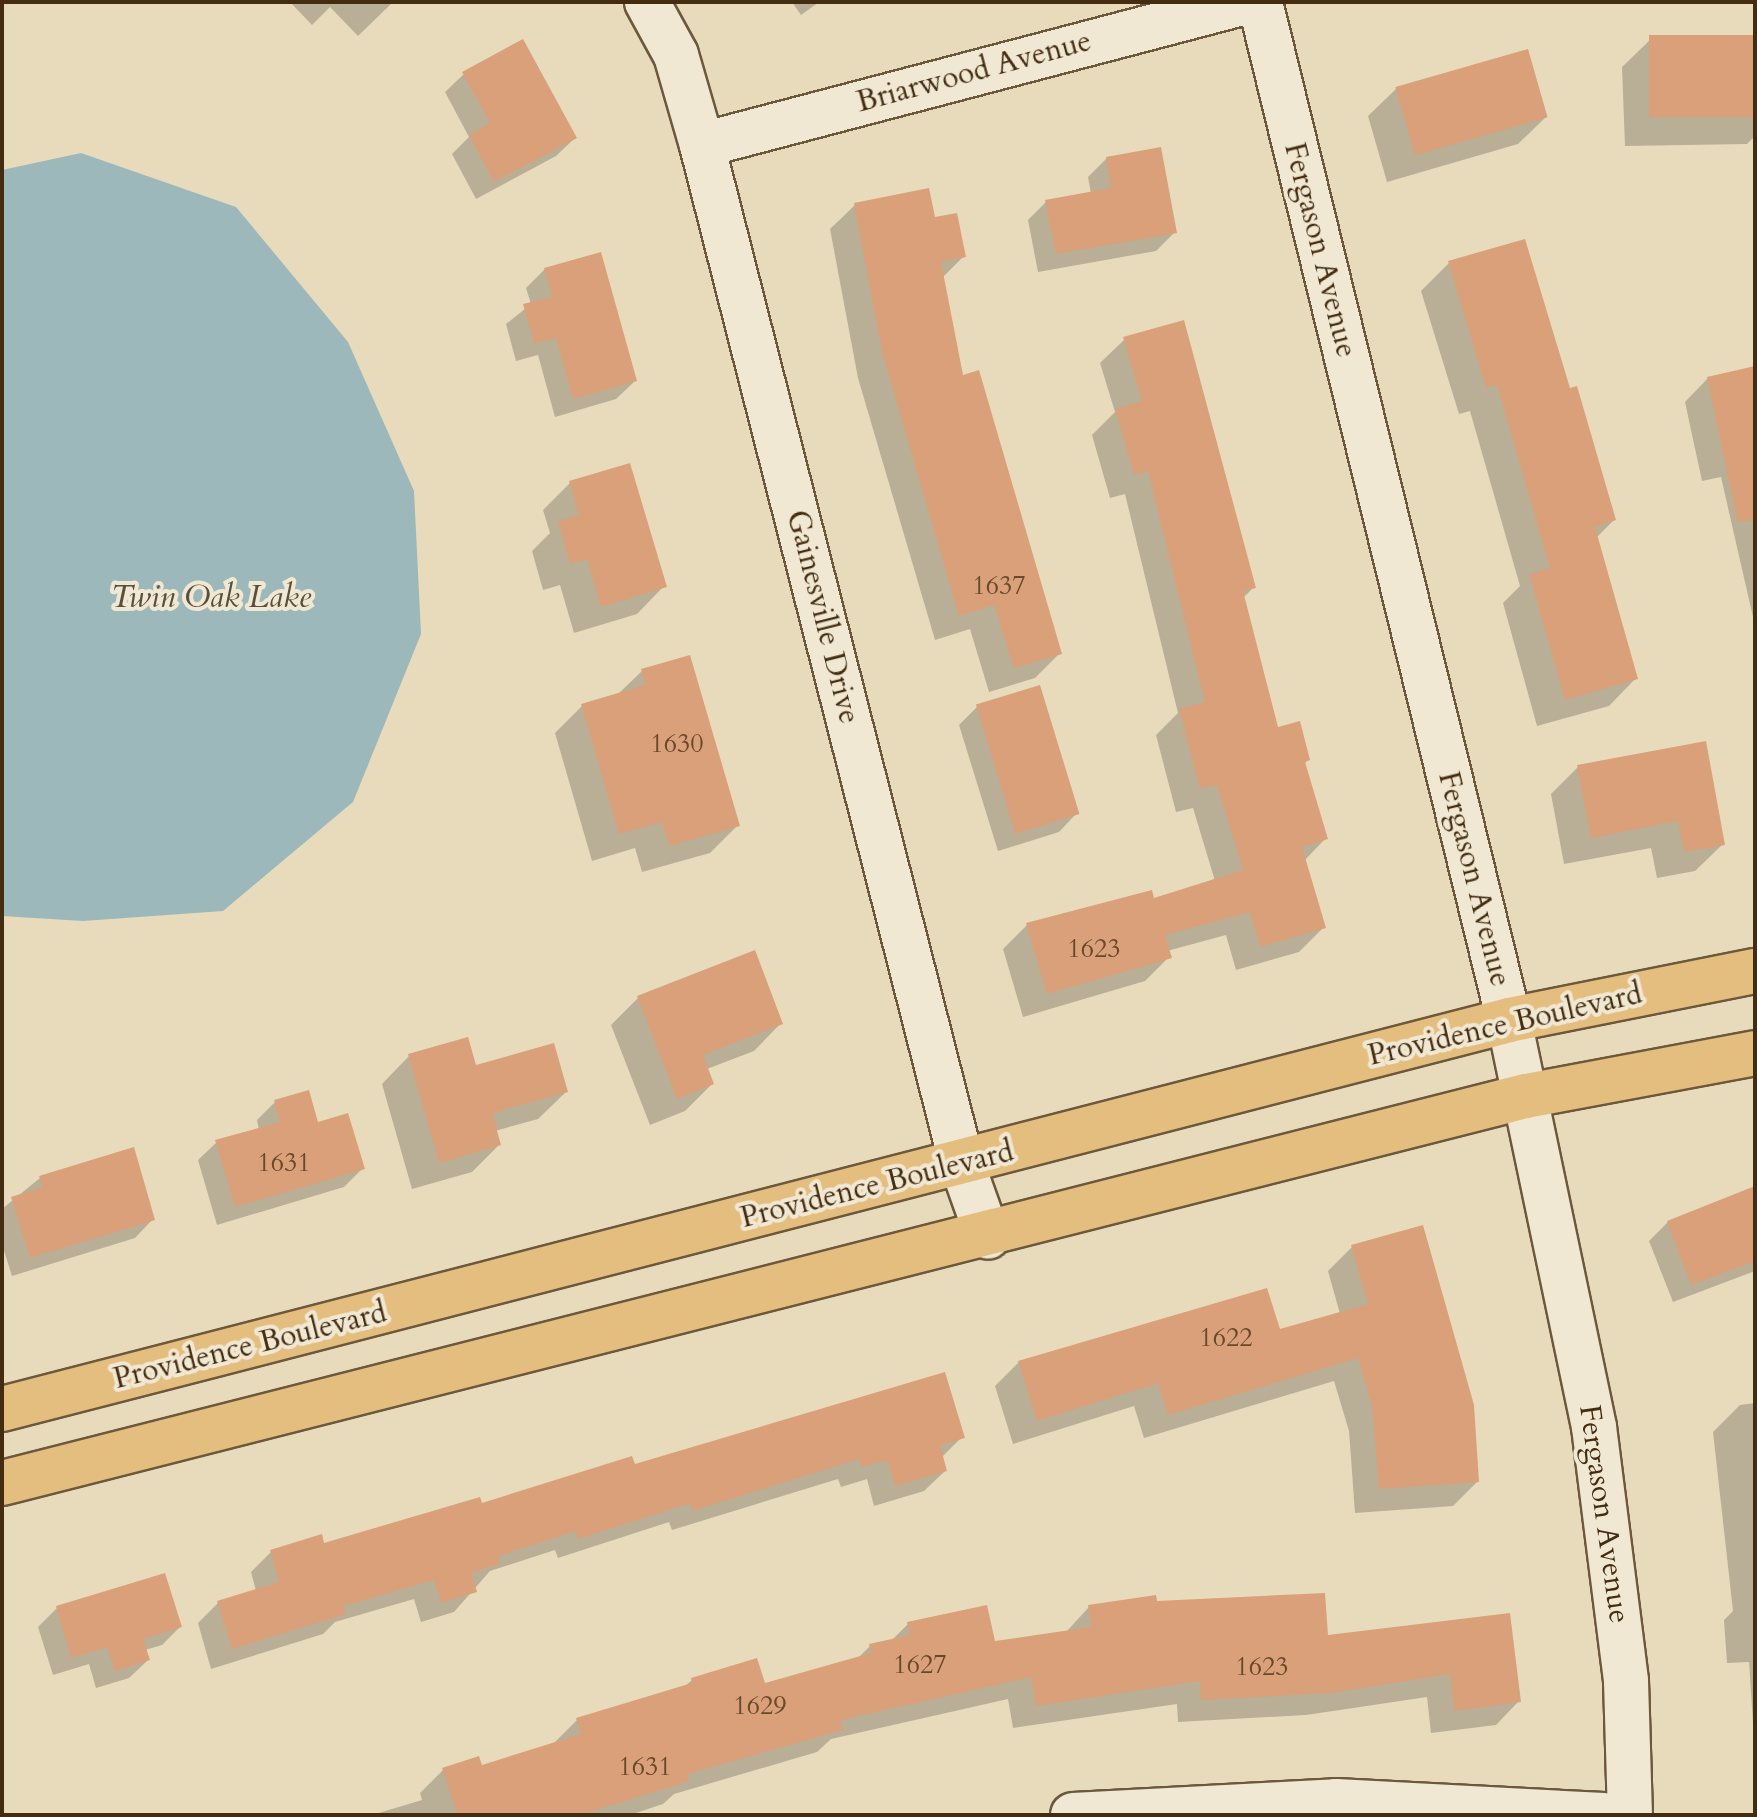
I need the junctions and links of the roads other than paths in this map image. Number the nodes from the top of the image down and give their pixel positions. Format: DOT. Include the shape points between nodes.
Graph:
graph roads {
  1 [pos="647,2"];
  2 [pos="1246,2"];
  3 [pos="1260,2"];
  4 [pos="702,145"];
  5 [pos="1755,971"];
  6 [pos="1509,1020"];
  7 [pos="1755,1053"];
  8 [pos="1526,1096"];
  9 [pos="962,1164"];
  10 [pos="988,1237"];
  11 [pos="2,1409"];
  12 [pos="2,1483"];
  13 [pos="1073,1815"];
  14 [pos="1604,1815"];
  15 [pos="1630,1815"];
  1 -- 4 [label="street, Gainesville Drive" via="676,55"];
  2 -- 4 [label="street, Briarwood Avenue"];
  3 -- 6 [label="street, Fergason Avenue"];
  4 -- 9 [label="street, Gainesville Drive"];
  5 -- 6 [label="main road, Providence Boulevard"];
  6 -- 8 [label="street, Fergason Avenue"];
  6 -- 9 [label="main road, Providence Boulevard"];
  7 -- 8 [label="main road"];
  8 -- 10 [label="main road"];
  8 -- 15 [label="street, Fergason Avenue" via="1594,1427 1626,1681"];
  9 -- 10 [label="street, Gainesville Drive"];
  9 -- 11 [label="main road, Providence Boulevard"];
  10 -- 12 [label="main road"];
  13 -- 14 [label="street" via="1336,1801"];
}
